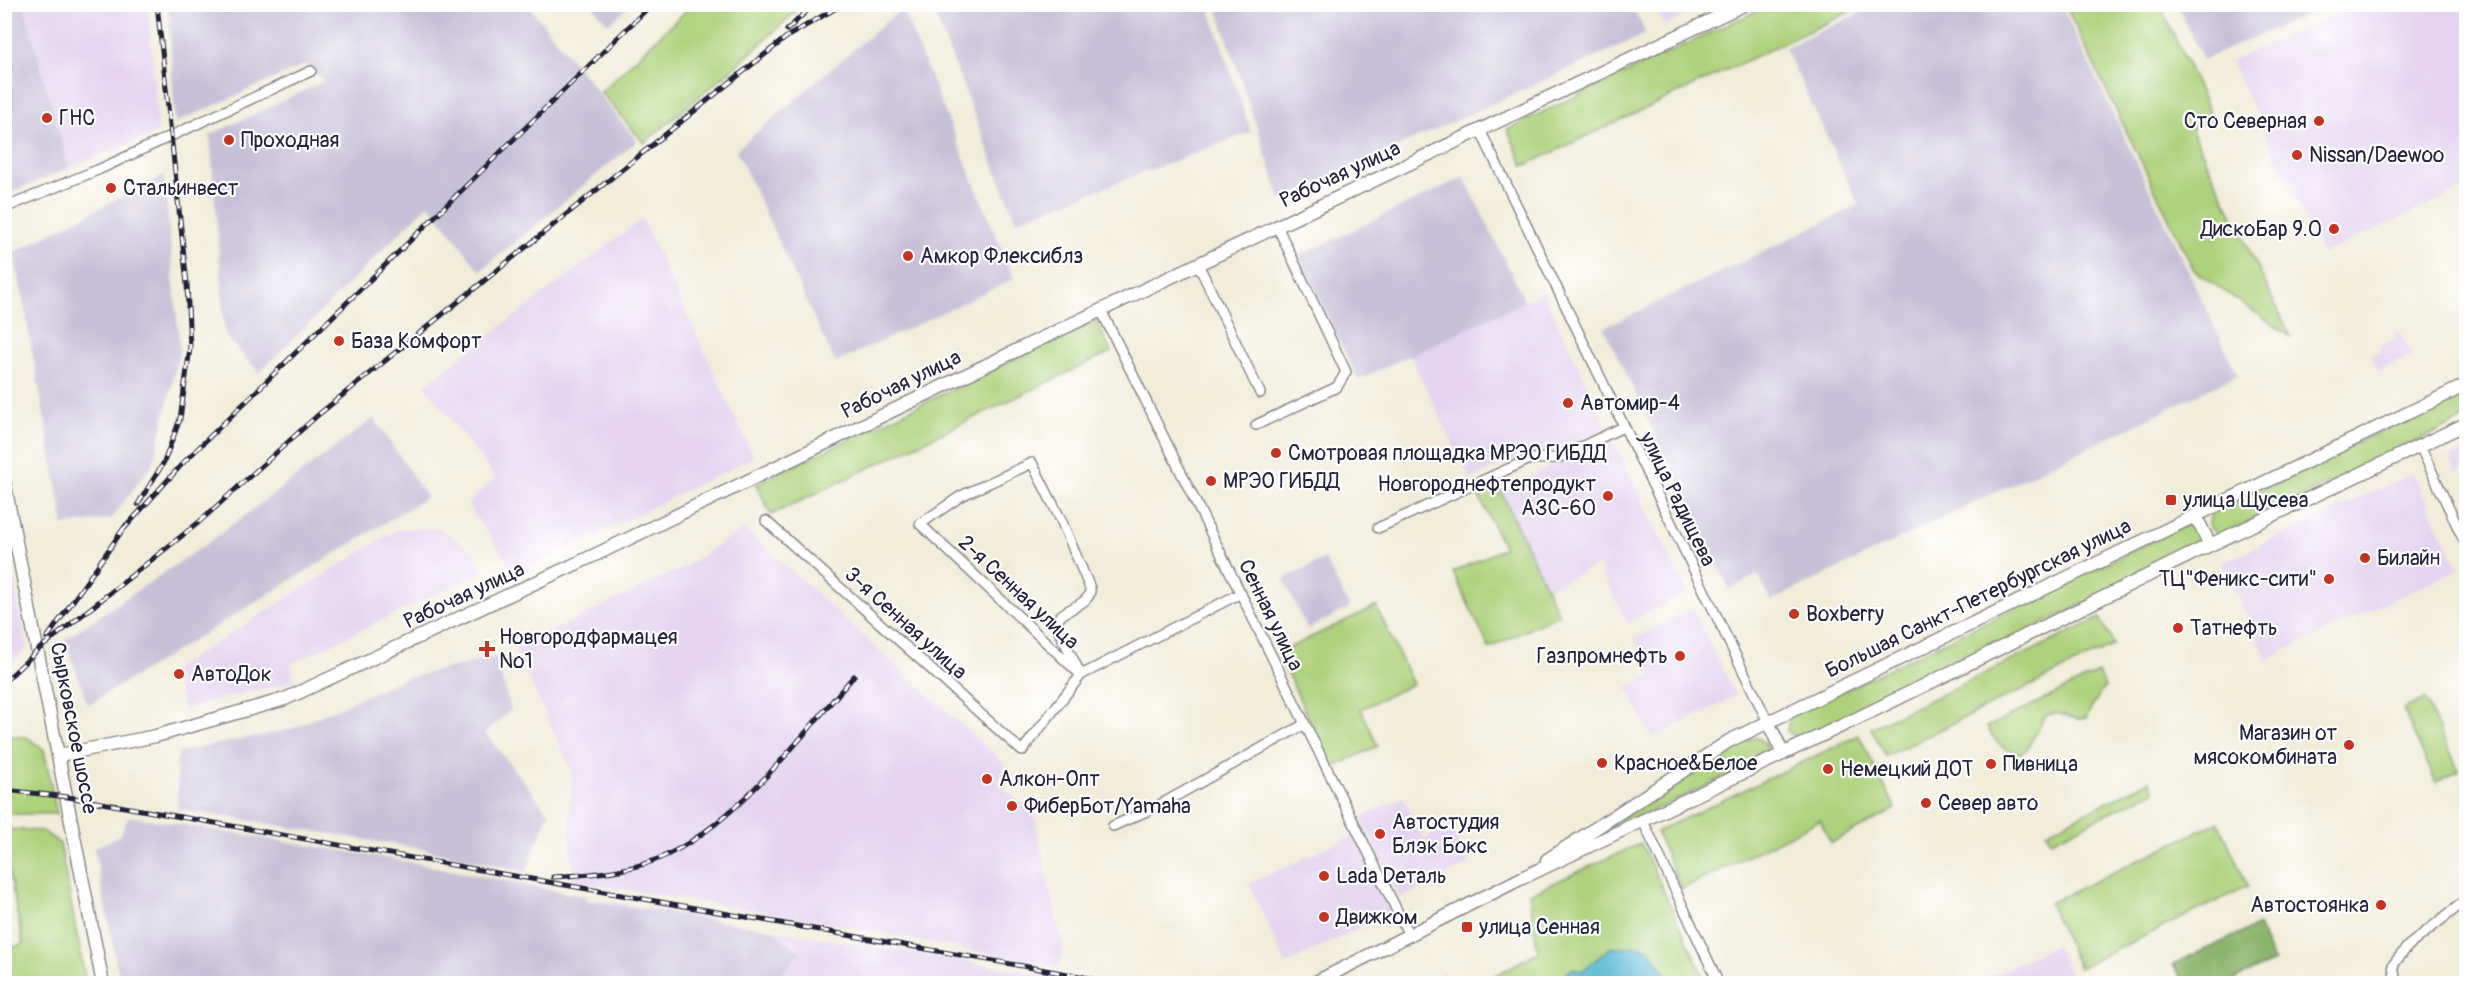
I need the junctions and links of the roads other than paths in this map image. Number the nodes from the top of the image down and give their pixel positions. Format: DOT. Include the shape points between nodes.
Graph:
graph roads {
  1 [pos="1745,4"];
  2 [pos="311,70"];
  3 [pos="1480,130"];
  4 [pos="4,208"];
  5 [pos="1277,226"];
  6 [pos="1198,264"];
  7 [pos="1101,310"];
  8 [pos="2466,385"];
  9 [pos="1260,393"];
  10 [pos="2466,424"];
  11 [pos="1256,425"];
  12 [pos="1623,427"];
  13 [pos="2420,446"];
  14 [pos="4,481"];
  15 [pos="2195,515"];
  16 [pos="766,521"];
  17 [pos="2462,526"];
  18 [pos="1378,528"];
  19 [pos="2466,545"];
  20 [pos="2210,546"];
  21 [pos="1241,593"];
  22 [pos="1081,675"];
  23 [pos="1768,722"];
  24 [pos="1305,724"];
  25 [pos="1783,754"];
  26 [pos="59,755"];
  27 [pos="1643,821"];
  28 [pos="1113,826"];
  29 [pos="1524,877"];
  30 [pos="2466,900"];
  31 [pos="1409,936"];
  32 [pos="103,984"];
  33 [pos="1312,984"];
  34 [pos="1719,984"];
  35 [pos="2396,984"];
  1 -- 3 [label="main road, Рабочая улица"];
  2 -- 4 [label="street" via="99,169"];
  3 -- 5 [label="main road, Рабочая улица"];
  3 -- 12 [label="street, улица Радищева"];
  5 -- 6 [label="main road, Рабочая улица"];
  5 -- 11 [label="street" via="1346,372 1336,387"];
  6 -- 7 [label="main road, Рабочая улица"];
  6 -- 9 [label="street"];
  7 -- 21 [label="street, Сенная улица"];
  7 -- 26 [label="main road, Рабочая улица" via="566,569 285,699 156,736"];
  8 -- 15 [label="main road, Большая Санкт-Петербургская улица"];
  10 -- 13 [label="main road, Большая Санкт-Петербургская улица"];
  12 -- 18 [label="street" via="1557,458 1530,459"];
  12 -- 23 [label="street, улица Радищева"];
  13 -- 17 [label="street"];
  13 -- 20 [label="main road, Большая Санкт-Петербургская улица"];
  14 -- 26 [label="main road, Сырковское шоссе"];
  15 -- 20 [label="main road"];
  15 -- 23 [label="main road, Большая Санкт-Петербургская улица"];
  16 -- 22 [label="street, 3-я Сенная улица" via="1022,751"];
  17 -- 19 [label="street"];
  20 -- 25 [label="main road, Большая Санкт-Петербургская улица"];
  21 -- 22 [label="street"];
  21 -- 24 [label="street, Сенная улица"];
  22 -- 22 [label="street, 2-я Сенная улица" via="1055,623 1087,599 1090,588 1032,463 962,496 920,524"];
  23 -- 25 [label="main road"];
  23 -- 29 [label="main road, Большая Санкт-Петербургская улица" via="1729,741"];
  24 -- 28 [label="street" via="1156,807"];
  24 -- 31 [label="street, Сенная улица"];
  25 -- 27 [label="main road, Большая Санкт-Петербургская улица"];
  26 -- 32 [label="main road, Сырковское шоссе"];
  27 -- 29 [label="main road, Большая Санкт-Петербургская улица"];
  27 -- 34 [label="street"];
  29 -- 31 [label="main road, Большая Санкт-Петербургская улица"];
  30 -- 35 [label="street" via="2408,946 2393,965"];
  31 -- 33 [label="main road, Большая Санкт-Петербургская улица"];
}
